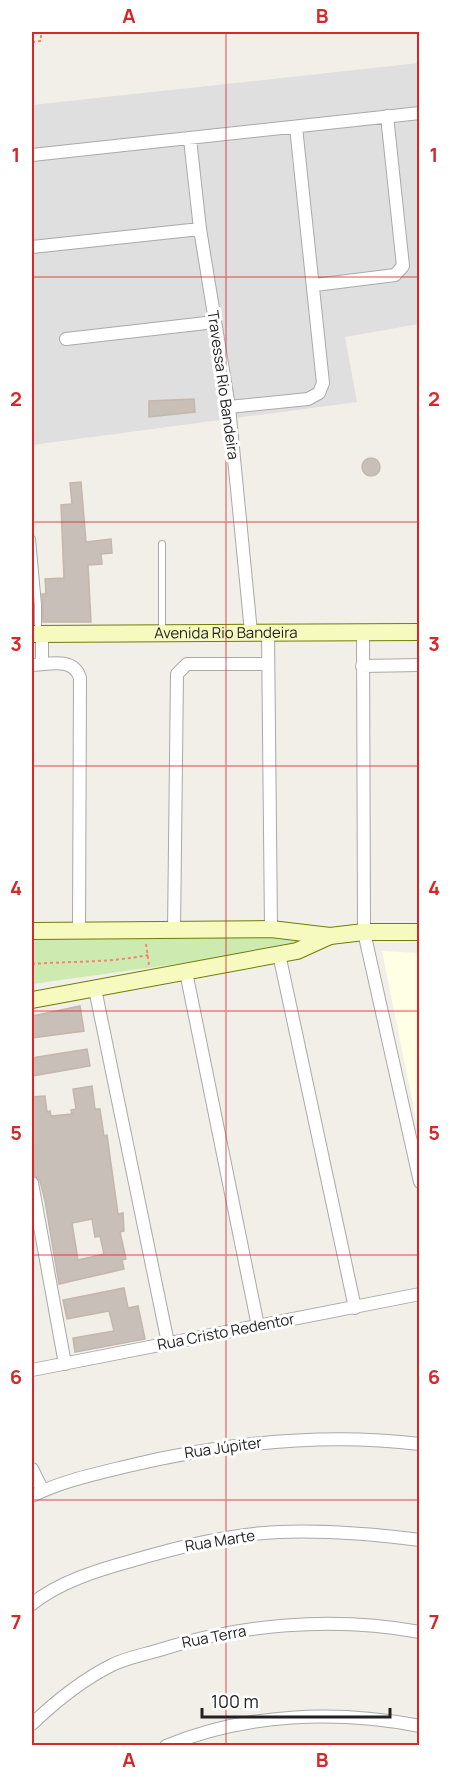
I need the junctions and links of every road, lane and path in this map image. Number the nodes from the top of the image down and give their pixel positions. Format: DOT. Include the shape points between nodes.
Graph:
graph roads {
  1 [pos="41,32"];
  2 [pos="32,42"];
  3 [pos="420,113"];
  4 [pos="387,116"];
  5 [pos="296,127"];
  6 [pos="190,139"];
  7 [pos="32,154"];
  8 [pos="200,229"];
  9 [pos="32,246"];
  10 [pos="315,285"];
  11 [pos="215,322"];
  12 [pos="66,339"];
  13 [pos="229,407"];
  14 [pos="32,539"];
  15 [pos="162,544"];
  16 [pos="251,632"];
  17 [pos="268,632"];
  18 [pos="363,632"];
  19 [pos="420,632"];
  20 [pos="162,633"];
  21 [pos="37,634"];
  22 [pos="268,664"];
  23 [pos="37,665"];
  24 [pos="420,665"];
  25 [pos="362,666"];
  26 [pos="271,929"];
  27 [pos="249,930"];
  28 [pos="32,931"];
  29 [pos="79,932"];
  30 [pos="174,932"];
  31 [pos="364,932"];
  32 [pos="420,932"];
  33 [pos="330,936"];
  34 [pos="145,937"];
  35 [pos="279,954"];
  36 [pos="148,955"];
  37 [pos="253,959"];
  38 [pos="32,964"];
  39 [pos="150,971"];
  40 [pos="186,972"];
  41 [pos="95,989"];
  42 [pos="32,1000"];
  43 [pos="420,1182"];
  44 [pos="32,1183"];
  45 [pos="420,1294"];
  46 [pos="355,1308"];
  47 [pos="258,1326"];
  48 [pos="168,1344"];
  49 [pos="65,1364"];
  50 [pos="32,1370"];
  51 [pos="420,1444"];
  52 [pos="32,1469"];
  53 [pos="37,1493"];
  54 [pos="420,1540"];
  55 [pos="32,1604"];
  56 [pos="420,1632"];
  57 [pos="32,1725"];
  58 [pos="420,1726"];
  59 [pos="166,1746"];
  1 -- 2 [label="path" via="41,41"];
  3 -- 4 [label="street"];
  4 -- 5 [label="street"];
  4 -- 10 [label="street" via="403,266 395,275"];
  5 -- 6 [label="street"];
  5 -- 10 [label="street"];
  6 -- 7 [label="street"];
  6 -- 8 [label="street, Travessa Rio Bandeira"];
  8 -- 9 [label="street"];
  8 -- 11 [label="street, Travessa Rio Bandeira"];
  10 -- 13 [label="street" via="323,370 318,393 308,399"];
  11 -- 12 [label="street"];
  11 -- 13 [label="street, Travessa Rio Bandeira"];
  13 -- 16 [label="street, Travessa Rio Bandeira"];
  14 -- 21 [label="lane"];
  15 -- 20 [label="lane"];
  16 -- 17 [label="street, Avenida Rio Bandeira"];
  16 -- 20 [label="street, Avenida Rio Bandeira"];
  17 -- 18 [label="street, Avenida Rio Bandeira"];
  17 -- 22 [label="street"];
  18 -- 19 [label="street, Avenida Rio Bandeira"];
  18 -- 25 [label="street"];
  20 -- 21 [label="street, Avenida Rio Bandeira"];
  21 -- 23 [label="street"];
  22 -- 26 [label="street"];
  22 -- 30 [label="street" via="188,664 177,674"];
  23 -- 29 [label="street" via="68,663 80,678"];
  24 -- 25 [label="street"];
  25 -- 31 [label="street"];
  26 -- 27 [label="street"];
  26 -- 33 [label="street"];
  27 -- 30 [label="street"];
  27 -- 37 [label="street" via="258,944"];
  28 -- 29 [label="street"];
  29 -- 30 [label="street"];
  31 -- 32 [label="street"];
  31 -- 33 [label="street"];
  31 -- 43 [label="street"];
  33 -- 35 [label="street" via="297,951"];
  34 -- 36 [label="path"];
  35 -- 37 [label="street"];
  35 -- 46 [label="street"];
  36 -- 38 [label="path" via="117,961"];
  36 -- 39 [label="path"];
  37 -- 40 [label="street"];
  40 -- 41 [label="street"];
  40 -- 47 [label="street"];
  41 -- 42 [label="street"];
  41 -- 48 [label="street"];
  44 -- 49 [label="street"];
  45 -- 46 [label="street, Rua Cristo Redentor"];
  46 -- 47 [label="street, Rua Cristo Redentor"];
  47 -- 48 [label="street, Rua Cristo Redentor"];
  48 -- 49 [label="street, Rua Cristo Redentor"];
  49 -- 50 [label="street, Rua Cristo Redentor"];
  51 -- 53 [label="street, Rua Júpiter" via="372,1438 285,1440 177,1455 82,1477"];
  52 -- 53 [label="street"];
  54 -- 55 [label="street, Rua Marte" via="375,1534 277,1532 180,1547 96,1570"];
  56 -- 57 [label="street, Rua Terra" via="381,1625 290,1625 203,1636 113,1664 59,1698"];
  58 -- 59 [label="street" via="383,1719 305,1716 256,1721"];
}
